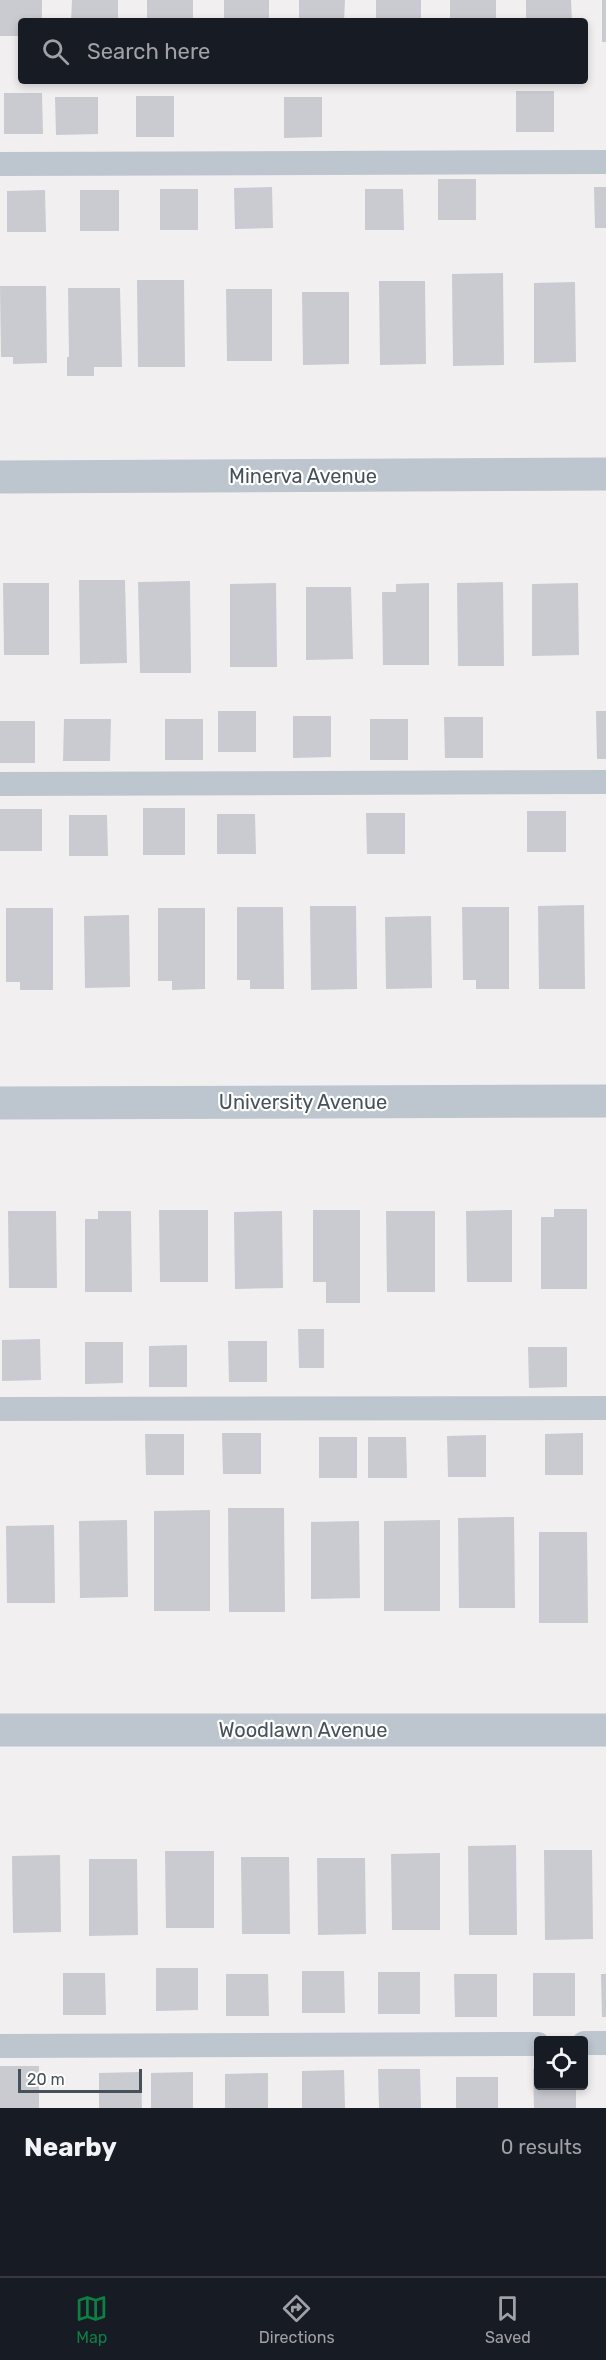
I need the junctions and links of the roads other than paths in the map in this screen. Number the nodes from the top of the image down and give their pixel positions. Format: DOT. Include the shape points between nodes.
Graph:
graph roads {
  1 [pos="606,162"];
  2 [pos="0,164"];
  3 [pos="606,474"];
  4 [pos="0,477"];
  5 [pos="606,782"];
  6 [pos="0,784"];
  7 [pos="606,1101"];
  8 [pos="0,1103"];
  9 [pos="606,1408"];
  10 [pos="0,1409"];
  11 [pos="0,1730"];
  12 [pos="606,1730"];
  13 [pos="588,2043"];
  14 [pos="606,2043"];
  15 [pos="534,2044"];
  16 [pos="0,2046"];
  1 -- 2 [label="lane"];
  3 -- 4 [label="street, Minerva Avenue"];
  5 -- 6 [label="lane"];
  7 -- 8 [label="street, University Avenue"];
  9 -- 10 [label="lane"];
  11 -- 12 [label="street, Woodlawn Avenue"];
  13 -- 14 [label="lane"];
  15 -- 16 [label="lane"];
}
